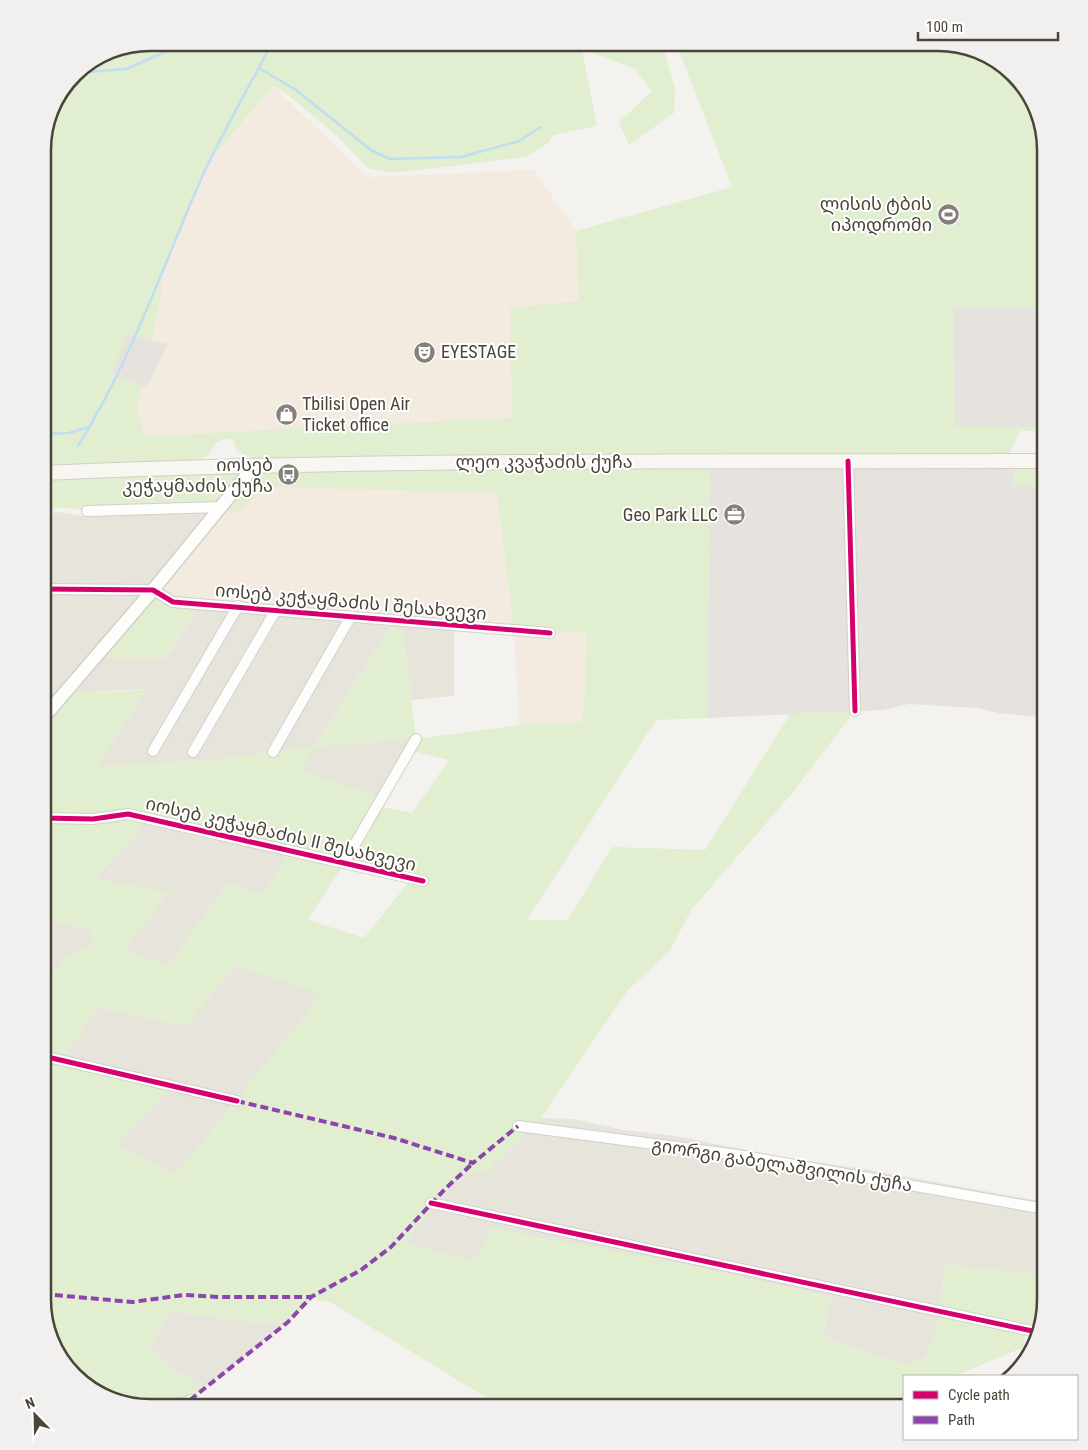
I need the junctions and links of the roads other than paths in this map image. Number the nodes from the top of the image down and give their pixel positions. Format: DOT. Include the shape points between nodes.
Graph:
graph roads {
  1 [pos="848,461"];
  2 [pos="1037,461"];
  3 [pos="255,465"];
  4 [pos="51,473"];
  5 [pos="221,507"];
  6 [pos="87,511"];
  7 [pos="51,589"];
  8 [pos="153,590"];
  9 [pos="238,606"];
  10 [pos="276,610"];
  11 [pos="351,616"];
  12 [pos="550,633"];
  13 [pos="51,709"];
  14 [pos="855,711"];
  15 [pos="416,739"];
  16 [pos="153,751"];
  17 [pos="193,752"];
  18 [pos="273,752"];
  19 [pos="51,818"];
  20 [pos="344,863"];
  21 [pos="423,881"];
  22 [pos="51,1058"];
  23 [pos="237,1101"];
  24 [pos="518,1126"];
  25 [pos="431,1203"];
  26 [pos="1037,1207"];
  27 [pos="1031,1331"];
  1 -- 2 [label="main road, ლეო კვაჭაძის ქუჩა"];
  1 -- 3 [label="main road, ლეო კვაჭაძის ქუჩა"];
  1 -- 14 [label="street"];
  3 -- 4 [label="main road, ლეო კვაჭაძის ქუჩა"];
  3 -- 5 [label="street"];
  5 -- 6 [label="street"];
  5 -- 8 [label="street"];
  7 -- 8 [label="street"];
  8 -- 9 [label="street, იოსებ კეჭაყმაძის I შესახვევი" via="173,602"];
  8 -- 13 [label="street"];
  9 -- 10 [label="street, იოსებ კეჭაყმაძის I შესახვევი"];
  9 -- 16 [label="street"];
  10 -- 11 [label="street, იოსებ კეჭაყმაძის I შესახვევი"];
  10 -- 17 [label="street"];
  11 -- 12 [label="street, იოსებ კეჭაყმაძის I შესახვევი"];
  11 -- 18 [label="street"];
  15 -- 20 [label="street"];
  19 -- 20 [label="street, იოსებ კეჭაყმაძის II შესახვევი" via="93,819 128,814"];
  20 -- 21 [label="street, იოსებ კეჭაყმაძის II შესახვევი"];
  22 -- 23 [label="street"];
  24 -- 26 [label="street, გიორგი გაბელაშვილის ქუჩა" via="745,1156"];
  25 -- 27 [label="street"];
}
